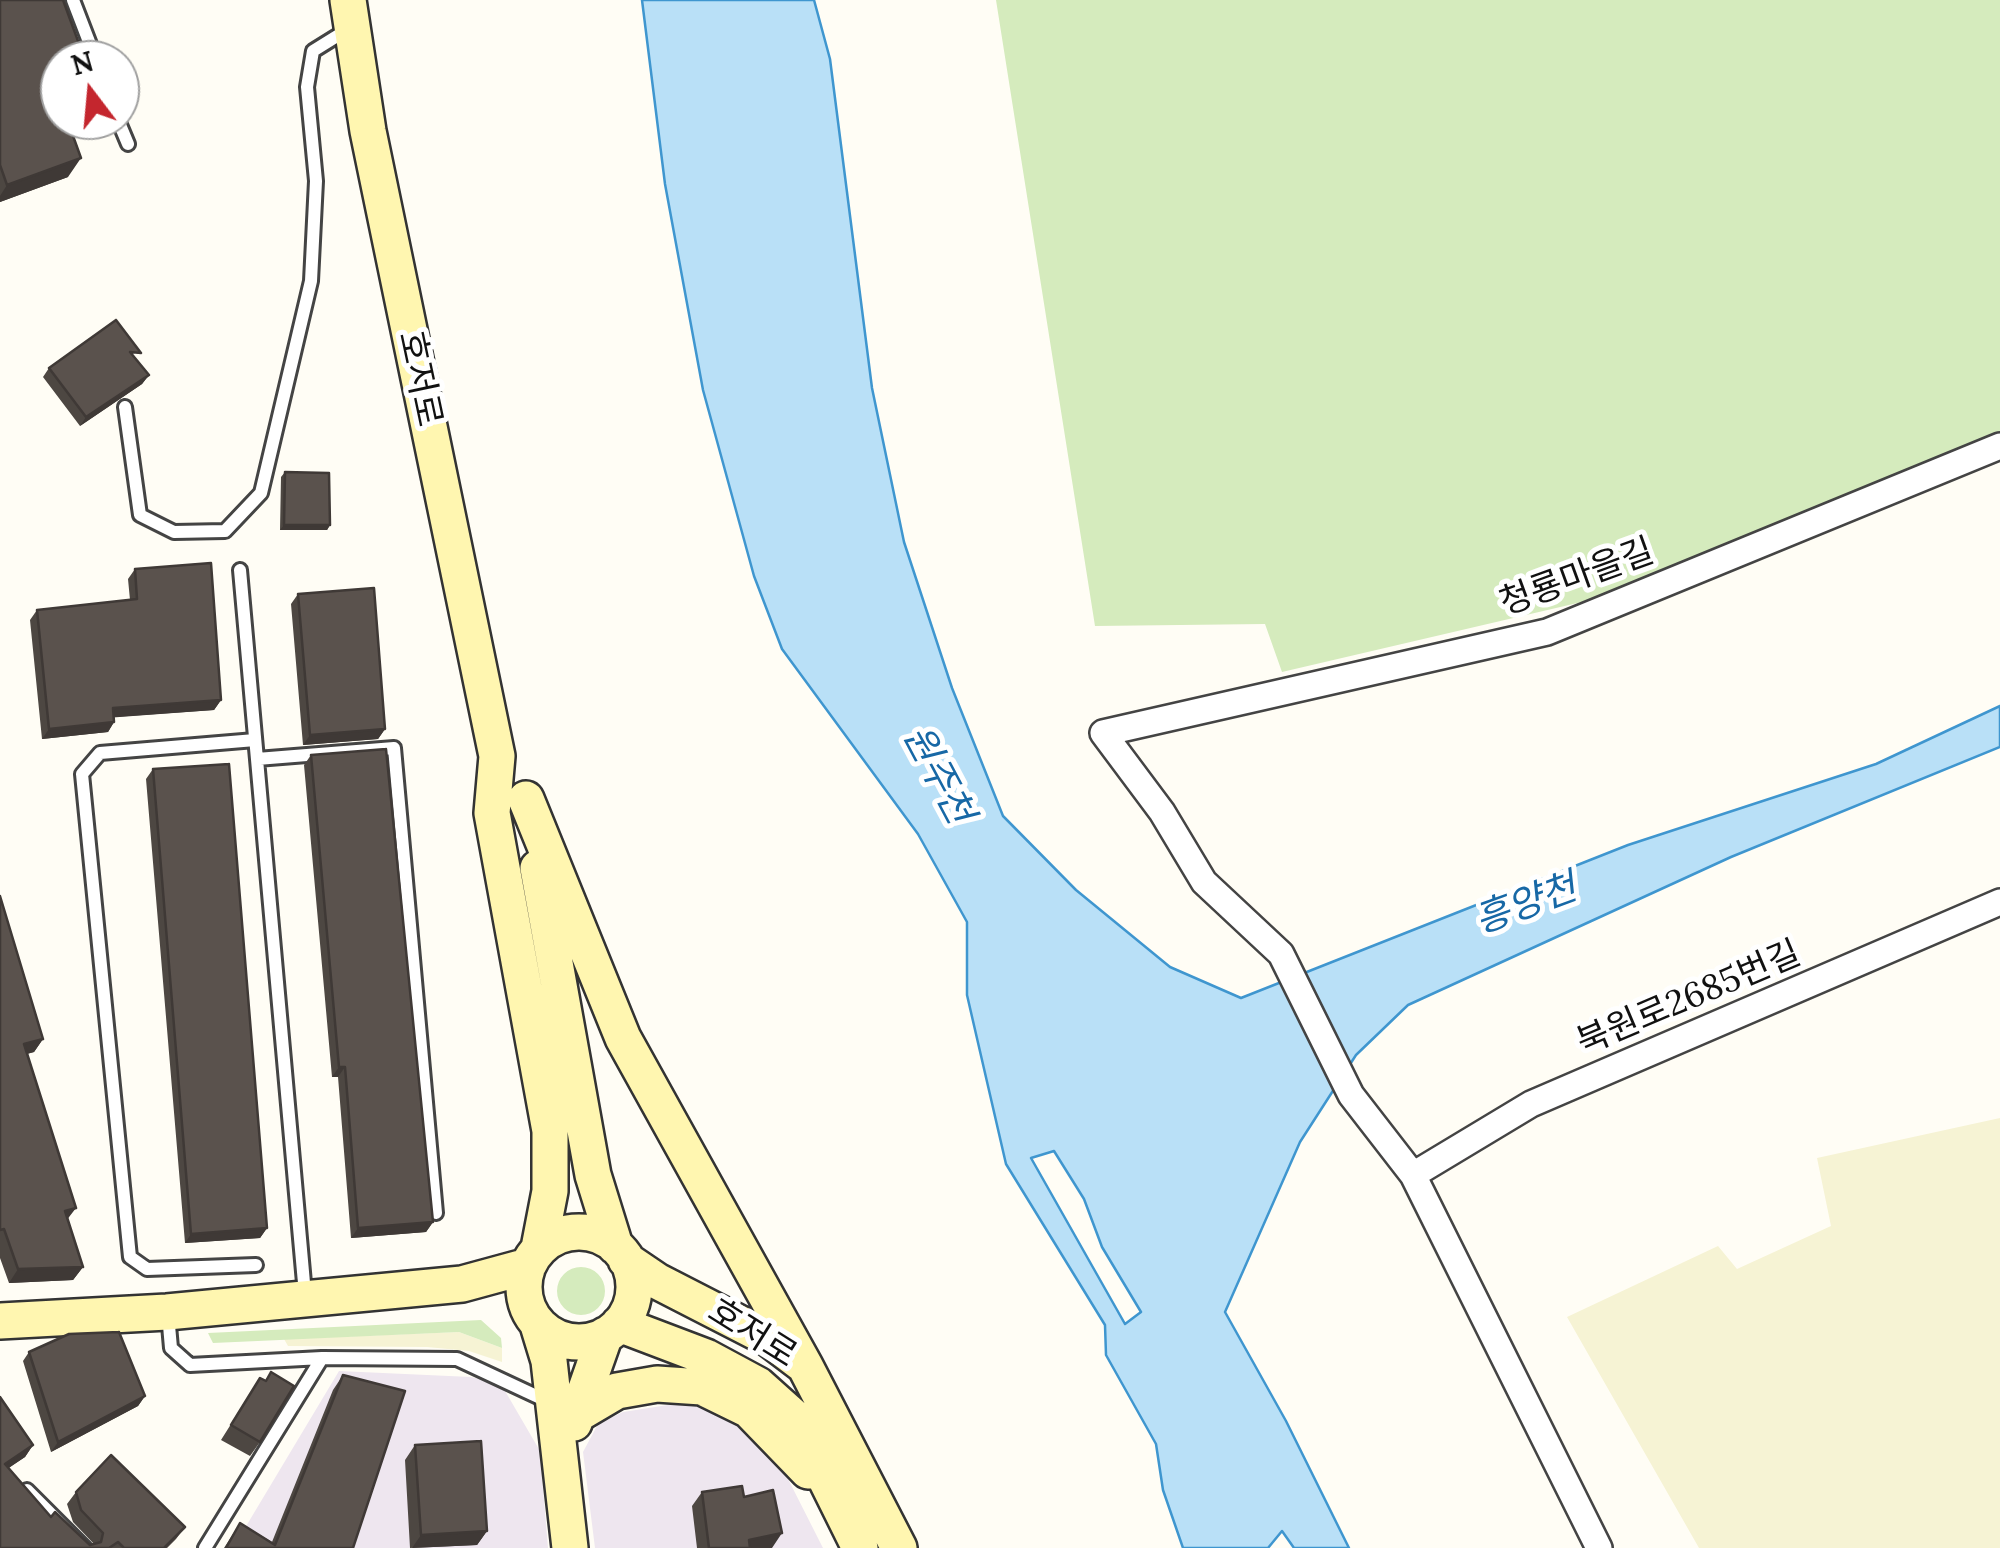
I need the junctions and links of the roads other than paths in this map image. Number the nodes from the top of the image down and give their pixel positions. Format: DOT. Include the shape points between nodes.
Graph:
graph roads {
  1 [pos="73,0"];
  2 [pos="350,13"];
  3 [pos="88,40"];
  4 [pos="126,140"];
  5 [pos="128,144"];
  6 [pos="125,408"];
  7 [pos="2000,446"];
  8 [pos="240,570"];
  9 [pos="255,740"];
  10 [pos="497,756"];
  11 [pos="257,759"];
  12 [pos="526,799"];
  13 [pos="2000,902"];
  14 [pos="1413,1175"];
  15 [pos="436,1213"];
  16 [pos="621,1253"];
  17 [pos="533,1257"];
  18 [pos="256,1264"];
  19 [pos="462,1284"];
  20 [pos="305,1298"];
  21 [pos="168,1312"];
  22 [pos="533,1317"];
  23 [pos="0,1321"];
  24 [pos="612,1330"];
  25 [pos="322,1358"];
  26 [pos="805,1366"];
  27 [pos="566,1410"];
  28 [pos="27,1490"];
  29 [pos="854,1536"];
  30 [pos="85,1548"];
  31 [pos="205,1548"];
  32 [pos="570,1548"];
  33 [pos="899,1548"];
  34 [pos="1599,1548"];
  1 -- 3 [label="lane"];
  2 -- 6 [label="lane" via="313,52 306,88 316,181 311,282 262,493 225,531 174,532 140,515"];
  2 -- 10 [label="street, 호저로" via="368,131"];
  4 -- 5 [label="lane"];
  7 -- 14 [label="street, 청룡마을길" via="1547,632 1103,733 1204,882 1281,954 1351,1095"];
  8 -- 9 [label="lane"];
  9 -- 11 [label="lane"];
  9 -- 18 [label="lane" via="100,753 82,774 130,1257 147,1270"];
  10 -- 12 [label="street"];
  10 -- 17 [label="street" via="492,813 550,1132 550,1191"];
  11 -- 15 [label="lane" via="394,748"];
  11 -- 20 [label="lane"];
  12 -- 16 [label="street" via="592,1175"];
  12 -- 26 [label="street" via="623,1038"];
  13 -- 14 [label="street, 북원로2685번길" via="1531,1104"];
  14 -- 34 [label="street"];
  16 -- 17 [label="street" via="583,1232 552,1238"];
  16 -- 24 [label="street" via="634,1293"];
  16 -- 26 [label="street, 호저로" via="657,1281 768,1338"];
  17 -- 19 [label="street"];
  17 -- 22 [label="street"];
  19 -- 20 [label="street"];
  19 -- 22 [label="street" via="502,1291"];
  20 -- 21 [label="street"];
  21 -- 23 [label="street"];
  21 -- 25 [label="lane" via="171,1348 190,1365"];
  22 -- 24 [label="street" via="571,1342"];
  22 -- 27 [label="street"];
  24 -- 27 [label="street"];
  24 -- 29 [label="street" via="706,1357 758,1385 796,1419"];
  25 -- 27 [label="lane" via="457,1358"];
  25 -- 31 [label="lane"];
  26 -- 33 [label="street, 호저로"];
  27 -- 29 [label="street" via="657,1384 702,1387 749,1410 792,1450"];
  27 -- 32 [label="street" via="562,1457"];
  28 -- 30 [label="lane"];
}
